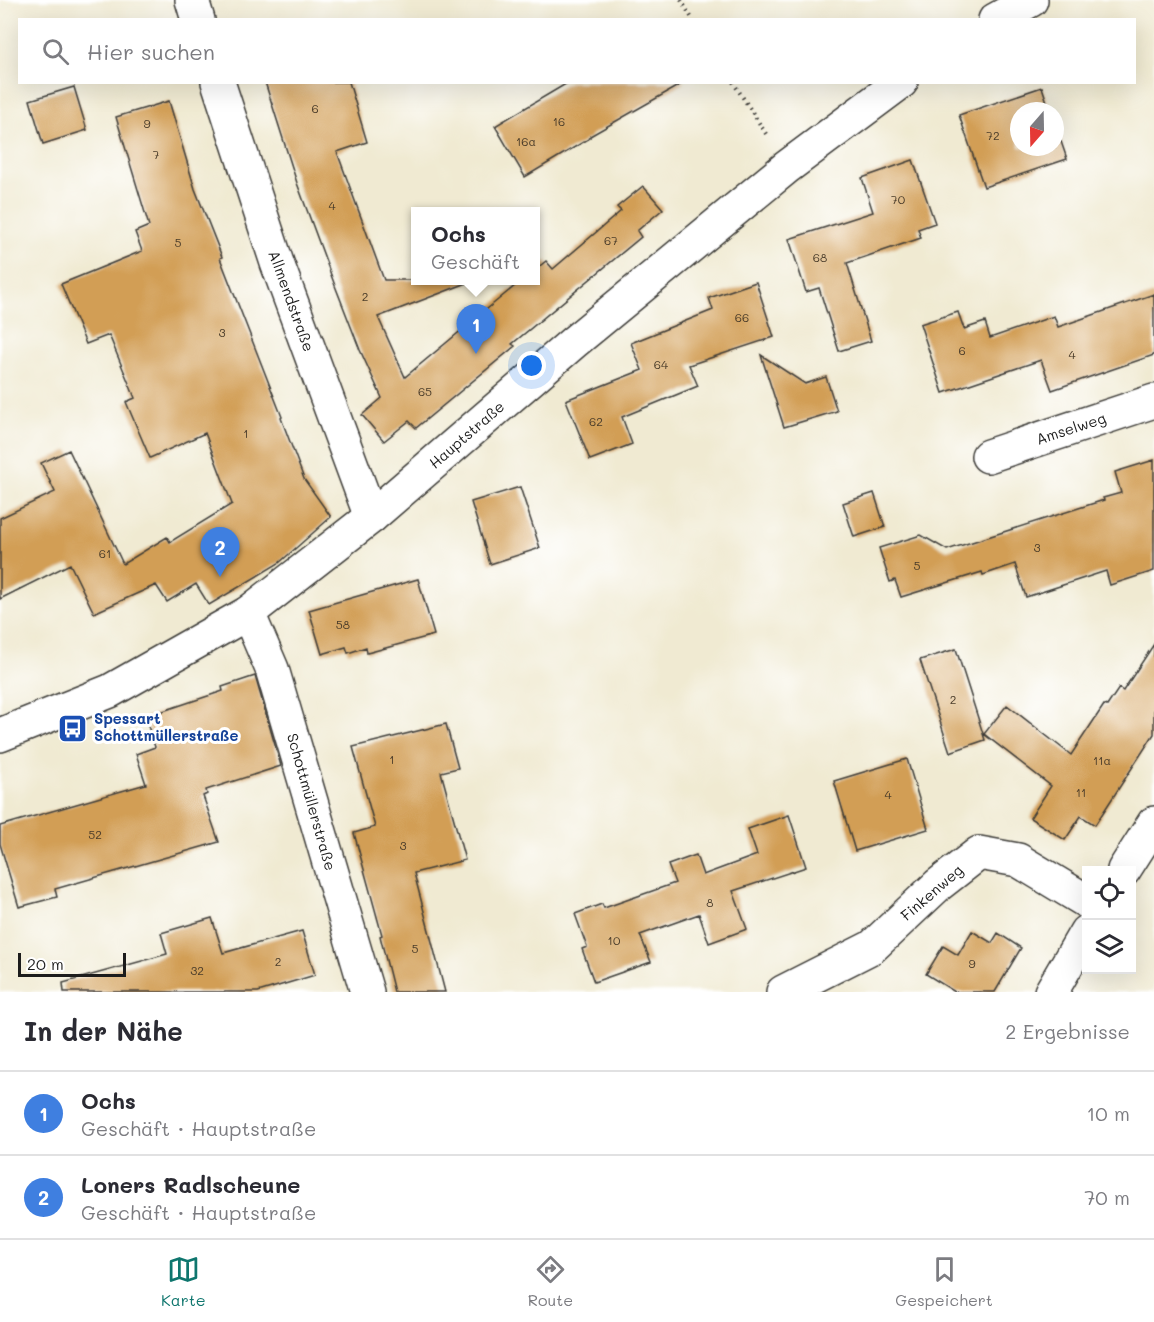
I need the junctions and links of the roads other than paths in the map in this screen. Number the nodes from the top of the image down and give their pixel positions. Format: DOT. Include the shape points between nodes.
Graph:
graph roads {
  1 [pos="192,0"];
  2 [pos="1031,0"];
  3 [pos="197,18"];
  4 [pos="1000,18"];
  5 [pos="219,84"];
  6 [pos="898,84"];
  7 [pos="1154,401"];
  8 [pos="988,456"];
  9 [pos="371,518"];
  10 [pos="248,613"];
  11 [pos="0,735"];
  12 [pos="1154,824"];
  13 [pos="1128,866"];
  14 [pos="1082,899"];
  15 [pos="1082,939"];
  16 [pos="367,992"];
  17 [pos="783,992"];
  18 [pos="1051,992"];
  1 -- 3 [label="street"];
  2 -- 4 [label="street"];
  5 -- 9 [label="street, Allmendstraße" via="276,263"];
  6 -- 9 [label="street, Hauptstraße" via="787,166 574,342"];
  7 -- 8 [label="street, Amselweg"];
  9 -- 10 [label="street, Hauptstraße"];
  10 -- 11 [label="street, Hauptstraße" via="110,691"];
  10 -- 16 [label="street, Schottmüllerstraße" via="272,669"];
  12 -- 13 [label="street"];
  14 -- 17 [label="street, Finkenweg" via="1018,860 979,853 938,885 872,947"];
  15 -- 18 [label="street"];
}
